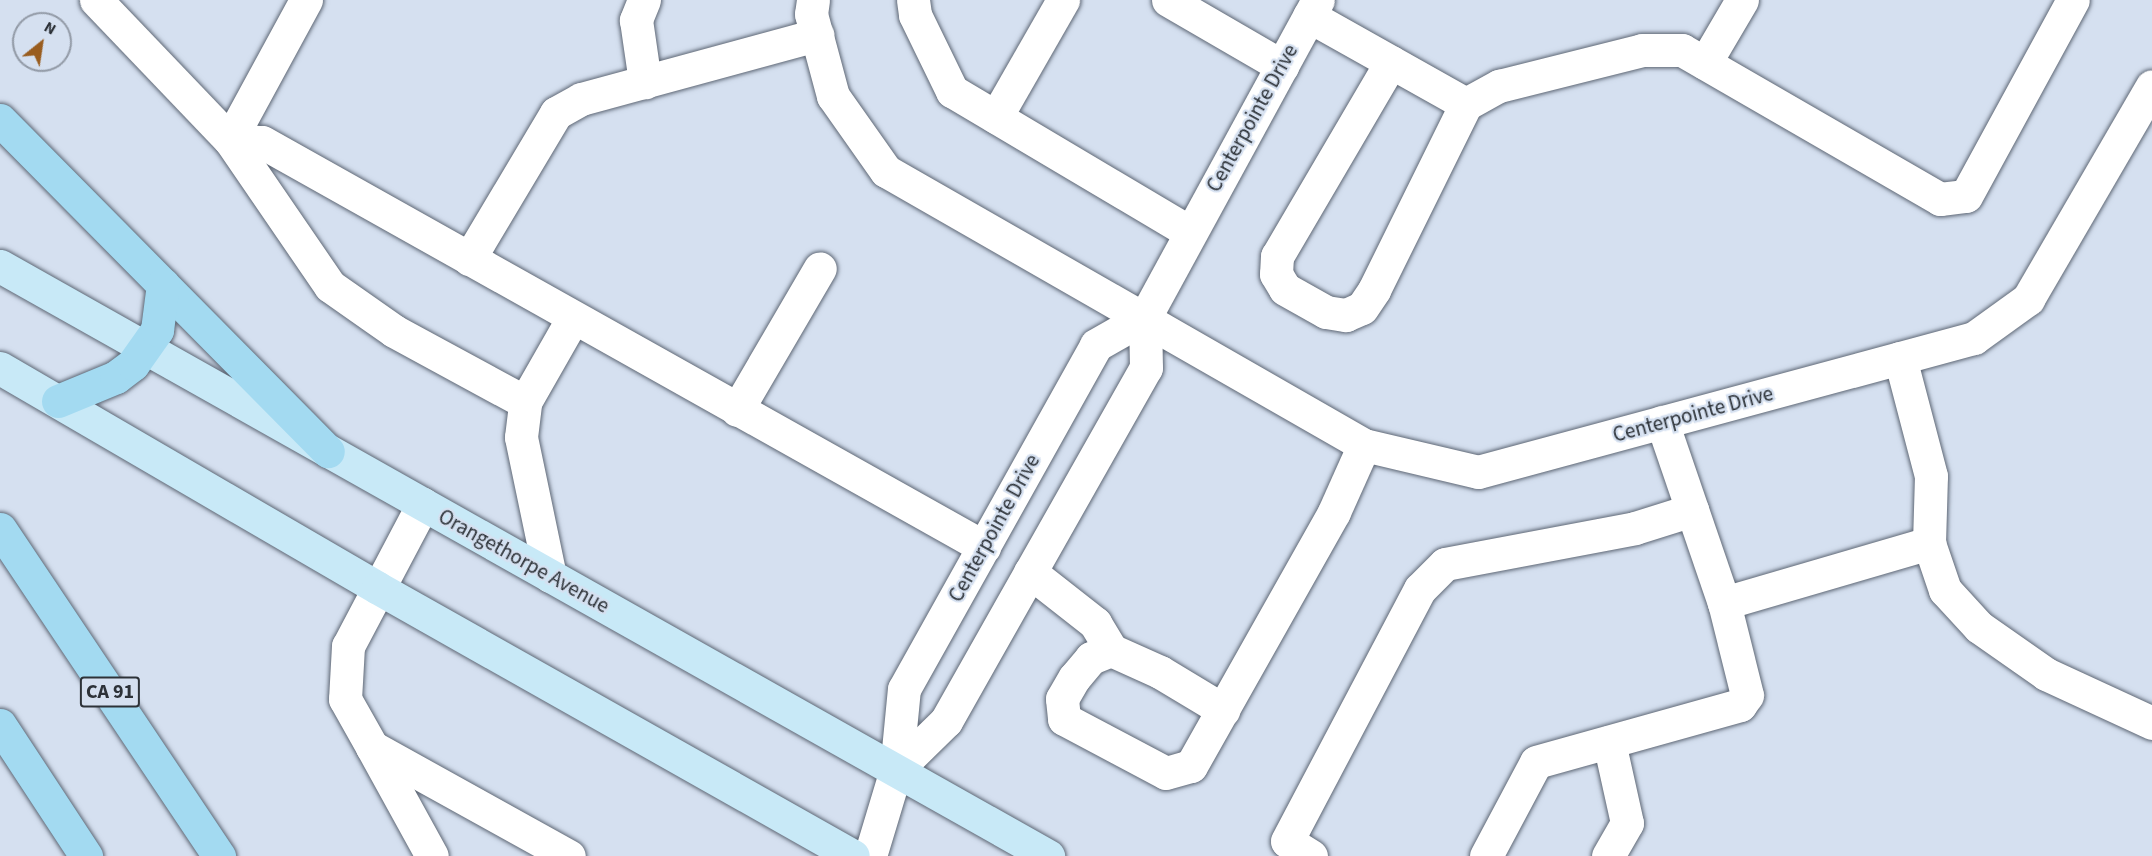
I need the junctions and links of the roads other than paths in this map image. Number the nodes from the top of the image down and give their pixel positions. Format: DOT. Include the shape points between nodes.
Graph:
graph roads {
  1 [pos="96,0"];
  2 [pos="306,0"];
  3 [pos="813,0"];
  4 [pos="913,0"];
  5 [pos="1064,0"];
  6 [pos="1742,0"];
  7 [pos="2073,0"];
  8 [pos="1172,1"];
  9 [pos="639,2"];
  10 [pos="1314,8"];
  11 [pos="817,35"];
  12 [pos="1391,62"];
  13 [pos="1705,63"];
  14 [pos="1282,66"];
  15 [pos="645,82"];
  16 [pos="2151,94"];
  17 [pos="1466,104"];
  18 [pos="996,117"];
  19 [pos="0,120"];
  20 [pos="230,140"];
  21 [pos="1189,232"];
  22 [pos="469,259"];
  23 [pos="0,266"];
  24 [pos="820,268"];
  25 [pos="163,284"];
  26 [pos="1144,317"];
  27 [pos="573,318"];
  28 [pos="146,349"];
  29 [pos="1900,358"];
  30 [pos="0,368"];
  31 [pos="58,401"];
  32 [pos="525,402"];
  33 [pos="736,410"];
  34 [pos="1662,422"];
  35 [pos="1364,445"];
  36 [pos="328,451"];
  37 [pos="423,504"];
  38 [pos="1692,510"];
  39 [pos="0,529"];
  40 [pos="1929,543"];
  41 [pos="984,547"];
  42 [pos="1030,572"];
  43 [pos="550,576"];
  44 [pos="378,588"];
  45 [pos="1724,603"];
  46 [pos="1111,650"];
  47 [pos="1223,710"];
  48 [pos="2152,723"];
  49 [pos="0,725"];
  50 [pos="1609,742"];
  51 [pos="372,747"];
  52 [pos="896,770"];
  53 [pos="86,856"];
  54 [pos="219,856"];
  55 [pos="432,856"];
  56 [pos="569,856"];
  57 [pos="853,856"];
  58 [pos="870,856"];
  59 [pos="1048,856"];
  60 [pos="1311,856"];
  61 [pos="1486,856"];
  62 [pos="1608,856"];
  1 -- 20 [label="street"];
  2 -- 20 [label="street"];
  3 -- 11 [label="street, Centerpointe Drive" via="811,14"];
  4 -- 18 [label="street" via="915,15 952,91"];
  5 -- 18 [label="street"];
  6 -- 13 [label="street"];
  7 -- 13 [label="street" via="1966,196 1940,199"];
  8 -- 14 [label="street"];
  9 -- 15 [label="street" via="636,20"];
  10 -- 12 [label="street"];
  10 -- 14 [label="street, Centerpointe Drive"];
  11 -- 15 [label="street"];
  11 -- 26 [label="street, Centerpointe Drive" via="832,96 886,171"];
  12 -- 17 [label="street"];
  12 -- 17 [label="street" via="1277,256 1276,274 1285,289 1326,312 1346,315 1362,308"];
  13 -- 17 [label="street" via="1682,50 1642,50 1499,86"];
  14 -- 21 [label="street, Centerpointe Drive"];
  15 -- 22 [label="street" via="581,99 556,113"];
  16 -- 29 [label="street, Centerpointe Drive" via="2028,299 1974,338"];
  18 -- 21 [label="street"];
  19 -- 25 [label="highway"];
  20 -- 22 [label="street" via="262,142"];
  20 -- 32 [label="street" via="330,286 394,331"];
  21 -- 26 [label="street, Centerpointe Drive"];
  22 -- 27 [label="street"];
  23 -- 28 [label="main road, Orangethorpe Avenue"];
  24 -- 33 [label="street"];
  25 -- 28 [label="highway" via="162,312"];
  25 -- 36 [label="highway"];
  26 -- 35 [label="street, Centerpointe Drive"];
  26 -- 41 [label="street, Centerpointe Drive" via="1096,345"];
  26 -- 42 [label="street, Centerpointe Drive" via="1146,368"];
  27 -- 32 [label="street"];
  27 -- 33 [label="street"];
  28 -- 31 [label="highway" via="116,377"];
  28 -- 36 [label="main road, Orangethorpe Avenue"];
  29 -- 34 [label="street, Centerpointe Drive"];
  29 -- 40 [label="street" via="1931,476"];
  30 -- 31 [label="main road"];
  31 -- 44 [label="main road"];
  32 -- 43 [label="street" via="521,437"];
  33 -- 41 [label="street"];
  34 -- 35 [label="street, Centerpointe Drive" via="1478,472"];
  34 -- 38 [label="street"];
  35 -- 47 [label="street" via="1334,512"];
  36 -- 37 [label="main road, Orangethorpe Avenue"];
  37 -- 43 [label="main road, Orangethorpe Avenue"];
  37 -- 44 [label="street"];
  38 -- 45 [label="street"];
  38 -- 60 [label="street" via="1635,528 1446,564 1420,589 1287,842"];
  39 -- 54 [label="highway, CA 91"];
  40 -- 45 [label="street"];
  40 -- 48 [label="street" via="1944,590 1979,627 2046,674"];
  41 -- 52 [label="street, Centerpointe Drive" via="904,689"];
  42 -- 46 [label="street" via="1095,623"];
  42 -- 52 [label="street, Centerpointe Drive" via="946,721"];
  43 -- 52 [label="main road, Orangethorpe Avenue"];
  44 -- 51 [label="street" via="348,646 345,699"];
  44 -- 57 [label="main road"];
  45 -- 50 [label="street" via="1747,695 1740,705"];
  46 -- 47 [label="street" via="1160,672"];
  46 -- 47 [label="street" via="1091,658 1062,699 1064,718 1083,729 1166,773 1175,773 1191,766"];
  49 -- 53 [label="highway"];
  50 -- 61 [label="street" via="1536,762"];
  50 -- 62 [label="street" via="1627,823"];
  51 -- 55 [label="street"];
  51 -- 56 [label="street"];
  52 -- 58 [label="street, Centerpointe Drive"];
  52 -- 59 [label="main road, Orangethorpe Avenue"];
}
